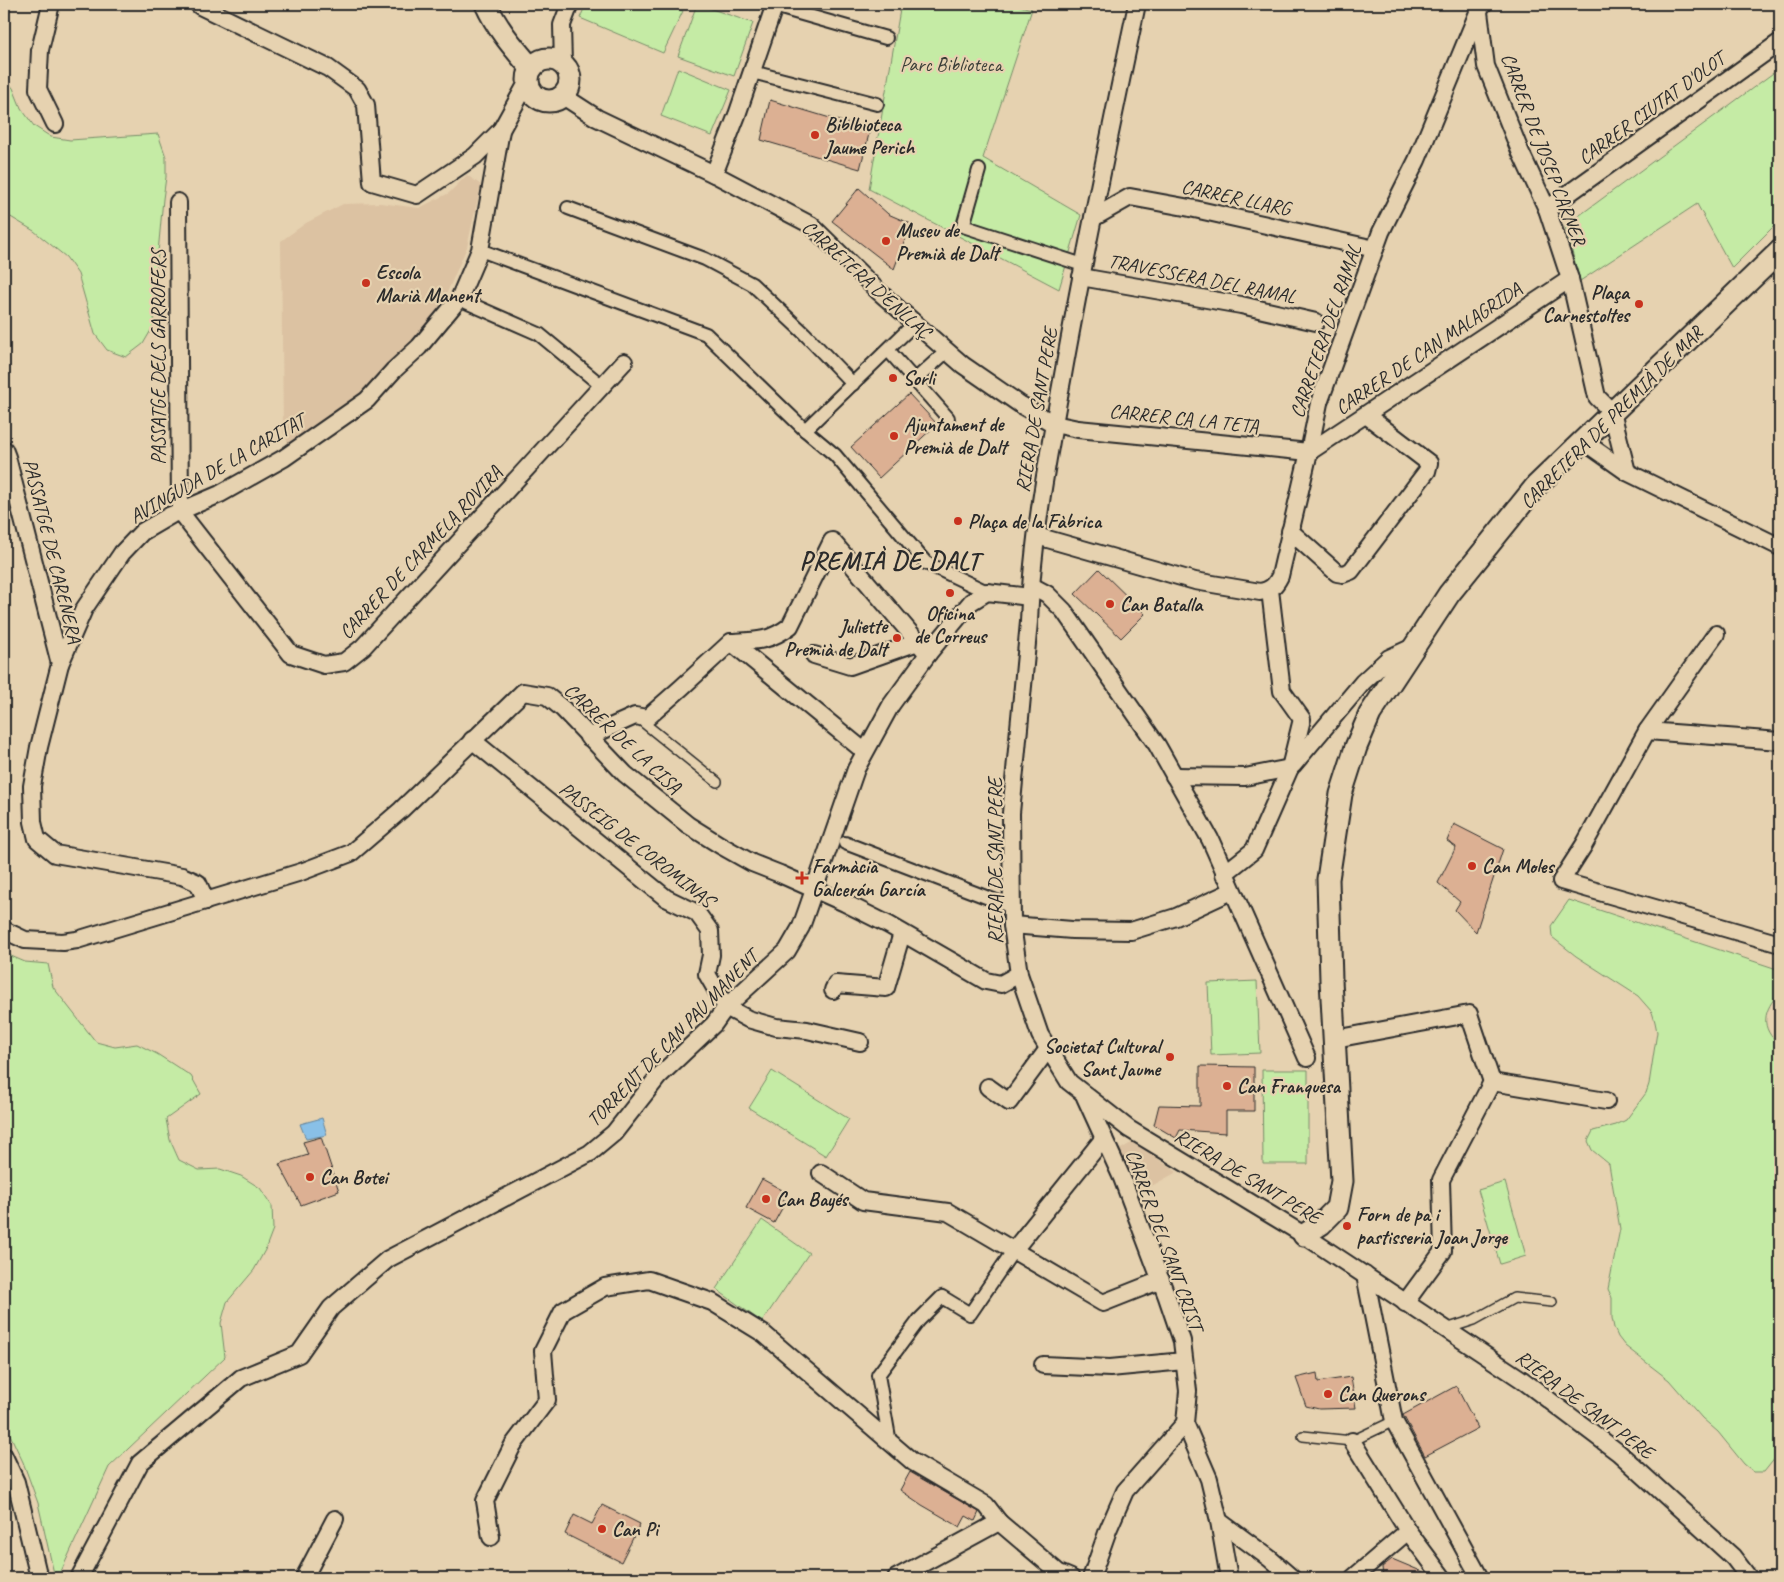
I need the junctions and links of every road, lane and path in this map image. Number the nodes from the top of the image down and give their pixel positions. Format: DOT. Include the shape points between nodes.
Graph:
graph roads {
  1 [pos="50,4"];
  2 [pos="198,4"];
  3 [pos="486,4"];
  4 [pos="570,4"];
  5 [pos="1137,4"];
  6 [pos="775,5"];
  7 [pos="1481,7"];
  8 [pos="886,38"];
  9 [pos="1780,42"];
  10 [pos="563,64"];
  11 [pos="752,72"];
  12 [pos="529,75"];
  13 [pos="563,96"];
  14 [pos="877,104"];
  15 [pos="55,124"];
  16 [pos="501,130"];
  17 [pos="979,170"];
  18 [pos="714,174"];
  19 [pos="178,202"];
  20 [pos="568,208"];
  21 [pos="1548,209"];
  22 [pos="1093,218"];
  23 [pos="1375,249"];
  24 [pos="480,250"];
  25 [pos="1780,251"];
  26 [pos="1082,271"];
  27 [pos="1570,279"];
  28 [pos="459,299"];
  29 [pos="1316,322"];
  30 [pos="915,323"];
  31 [pos="888,350"];
  32 [pos="947,351"];
  33 [pos="624,362"];
  34 [pos="915,380"];
  35 [pos="853,384"];
  36 [pos="602,386"];
  37 [pos="1612,412"];
  38 [pos="1366,415"];
  39 [pos="948,418"];
  40 [pos="1054,424"];
  41 [pos="806,430"];
  42 [pos="1581,443"];
  43 [pos="4,449"];
  44 [pos="1309,452"];
  45 [pos="1627,472"];
  46 [pos="180,512"];
  47 [pos="1290,531"];
  48 [pos="1037,536"];
  49 [pos="1780,547"];
  50 [pos="1270,590"];
  51 [pos="1031,591"];
  52 [pos="986,592"];
  53 [pos="1716,634"];
  54 [pos="731,642"];
  55 [pos="1415,646"];
  56 [pos="923,648"];
  57 [pos="814,655"];
  58 [pos="60,664"];
  59 [pos="635,716"];
  60 [pos="1647,731"];
  61 [pos="588,737"];
  62 [pos="472,740"];
  63 [pos="1780,741"];
  64 [pos="864,751"];
  65 [pos="1290,768"];
  66 [pos="1174,776"];
  67 [pos="717,782"];
  68 [pos="845,843"];
  69 [pos="1224,874"];
  70 [pos="814,891"];
  71 [pos="1232,891"];
  72 [pos="206,900"];
  73 [pos="1012,907"];
  74 [pos="1012,926"];
  75 [pos="4,930"];
  76 [pos="902,933"];
  77 [pos="1780,944"];
  78 [pos="1019,974"];
  79 [pos="832,990"];
  80 [pos="726,1007"];
  81 [pos="1335,1038"];
  82 [pos="860,1042"];
  83 [pos="1048,1049"];
  84 [pos="1307,1058"];
  85 [pos="1492,1082"];
  86 [pos="988,1087"];
  87 [pos="1084,1094"];
  88 [pos="1606,1102"];
  89 [pos="1104,1138"];
  90 [pos="821,1173"];
  91 [pos="1304,1235"];
  92 [pos="1013,1251"];
  93 [pos="1365,1275"];
  94 [pos="1161,1280"];
  95 [pos="1405,1302"];
  96 [pos="1552,1302"];
  97 [pos="1446,1329"];
  98 [pos="1184,1361"];
  99 [pos="1042,1364"];
  100 [pos="1394,1421"];
  101 [pos="1185,1423"];
  102 [pos="1302,1436"];
  103 [pos="1352,1441"];
  104 [pos="890,1443"];
  105 [pos="4,1456"];
  106 [pos="335,1519"];
  107 [pos="1219,1521"];
  108 [pos="999,1522"];
  109 [pos="1408,1531"];
  110 [pos="491,1537"];
  111 [pos="39,1578"];
  112 [pos="78,1578"];
  113 [pos="304,1578"];
  114 [pos="896,1578"];
  115 [pos="1071,1578"];
  116 [pos="1091,1578"];
  117 [pos="1229,1578"];
  118 [pos="1292,1578"];
  119 [pos="1353,1578"];
  120 [pos="1443,1578"];
  121 [pos="1480,1578"];
  122 [pos="1749,1578"];
  1 -- 15 [label="street" via="40,50 38,89"];
  2 -- 16 [label="street" via="328,68 357,89 366,105 372,182 417,195 475,156"];
  3 -- 12 [label="street"];
  4 -- 10 [label="street" via="562,26"];
  5 -- 22 [label="street, RIERA DE SANT PERE"];
  6 -- 8 [label="street"];
  6 -- 11 [label="street"];
  7 -- 21 [label="street, CARRER DE JOSEP CARNER" via="1486,66 1520,151"];
  7 -- 23 [label="street, CARRETERA DEL RAMAL" via="1417,160"];
  9 -- 21 [label="street, CARRER CIUTAT D'OLOT"];
  10 -- 12 [label="street" via="544,59"];
  10 -- 13 [label="street" via="570,76 570,86"];
  11 -- 14 [label="street"];
  11 -- 18 [label="street"];
  12 -- 13 [label="street" via="531,92 541,100 552,101"];
  12 -- 16 [label="street, AVINGUDA DE LA CARITAT"];
  13 -- 18 [label="street, CARRETERA D'ENLLAÇ" via="597,118"];
  16 -- 24 [label="street, AVINGUDA DE LA CARITAT"];
  17 -- 26 [label="street" via="963,226"];
  18 -- 30 [label="street, CARRETERA D'ENLLAÇ" via="811,225"];
  19 -- 46 [label="street, PASSATGE DELS GARROFERS"];
  20 -- 35 [label="street" via="705,259 752,284"];
  21 -- 27 [label="street, CARRER DE JOSEP CARNER"];
  22 -- 23 [label="street, CARRER LLARG" via="1130,197"];
  22 -- 26 [label="street, RIERA DE SANT PERE"];
  23 -- 44 [label="street, CARRETERA DEL RAMAL" via="1319,403"];
  24 -- 28 [label="street, AVINGUDA DE LA CARITAT"];
  24 -- 41 [label="street" via="706,334"];
  25 -- 37 [label="street, CARRETERA DE PREMIÀ DE MAR"];
  26 -- 29 [label="street, TRAVESSERA DEL RAMAL"];
  26 -- 40 [label="street, RIERA DE SANT PERE"];
  27 -- 37 [label="street, CARRER DE JOSEP CARNER" via="1597,396"];
  27 -- 38 [label="street, CARRER DE CAN MALAGRIDA"];
  28 -- 36 [label="street" via="539,334"];
  28 -- 46 [label="street, AVINGUDA DE LA CARITAT" via="419,347 367,400 284,458"];
  30 -- 31 [label="street"];
  30 -- 32 [label="street, CARRETERA D'ENLLAÇ"];
  31 -- 34 [label="street"];
  31 -- 35 [label="street"];
  32 -- 34 [label="street"];
  32 -- 40 [label="street, CARRETERA D'ENLLAÇ" via="962,365"];
  33 -- 36 [label="street, CARRER DE CARMELA ROVIRA"];
  34 -- 39 [label="street"];
  35 -- 41 [label="street"];
  36 -- 46 [label="street, CARRER DE CARMELA ROVIRA" via="363,647 344,662 324,666 291,654"];
  37 -- 42 [label="street, CARRETERA DE PREMIÀ DE MAR"];
  37 -- 45 [label="street, CARRER DE JOSEP CARNER"];
  38 -- 44 [label="street, CARRER DE CAN MALAGRIDA"];
  38 -- 47 [label="street" via="1429,462 1427,471 1351,571 1337,573"];
  40 -- 44 [label="street, CARRER CA LA TETA"];
  40 -- 48 [label="street, RIERA DE SANT PERE"];
  41 -- 52 [label="street" via="835,456 926,563"];
  42 -- 45 [label="street"];
  42 -- 55 [label="street, CARRETERA DE PREMIÀ DE MAR" via="1536,486 1449,594"];
  43 -- 58 [label="street, PASSATGE DE CARENERA"];
  44 -- 47 [label="street, CARRETERA DEL RAMAL"];
  45 -- 49 [label="street"];
  46 -- 58 [label="street, AVINGUDA DE LA CARITAT" via="142,532 122,553 84,609"];
  47 -- 50 [label="street, CARRETERA DEL RAMAL" via="1280,576"];
  48 -- 50 [label="street" via="1195,581 1260,592"];
  48 -- 51 [label="street, RIERA DE SANT PERE"];
  50 -- 65 [label="street" via="1282,691 1302,719"];
  51 -- 52 [label="street"];
  51 -- 66 [label="street" via="1047,594 1064,611 1152,738"];
  51 -- 73 [label="street, RIERA DE SANT PERE" via="1012,813"];
  52 -- 56 [label="street, TORRENT DE CAN PAU MANENT"];
  53 -- 60 [label="street"];
  54 -- 56 [label="street" via="760,641 790,626 832,541"];
  54 -- 59 [label="street" via="647,718"];
  54 -- 64 [label="street"];
  55 -- 65 [label="street" via="1389,658 1363,682"];
  55 -- 81 [label="street, CARRETERA DE PREMIÀ DE MAR" via="1370,714 1340,794 1328,879"];
  56 -- 57 [label="street" via="850,666"];
  56 -- 64 [label="street, TORRENT DE CAN PAU MANENT"];
  58 -- 72 [label="street, AVINGUDA DE LA CARITAT" via="32,786 37,839 56,854 182,876 198,883"];
  59 -- 61 [label="street"];
  59 -- 67 [label="lane"];
  60 -- 63 [label="street"];
  60 -- 77 [label="street" via="1561,881"];
  61 -- 62 [label="street, CARRER DE LA CISA" via="547,696 523,692"];
  61 -- 70 [label="street, CARRER DE LA CISA" via="625,774 688,825 752,863"];
  62 -- 72 [label="street, CARRER DE LA CISA" via="401,810 351,853 301,872"];
  62 -- 80 [label="street, PASSEIG DE COROMINAS" via="666,898 698,913 710,931 707,974"];
  64 -- 70 [label="street, TORRENT DE CAN PAU MANENT"];
  65 -- 66 [label="street" via="1245,777"];
  65 -- 69 [label="street" via="1254,850"];
  66 -- 69 [label="street" via="1210,839"];
  68 -- 73 [label="street"];
  69 -- 71 [label="street"];
  70 -- 76 [label="street, CARRER DE LA CISA" via="845,903"];
  70 -- 80 [label="street, TORRENT DE CAN PAU MANENT" via="801,926 787,951"];
  71 -- 74 [label="street" via="1176,917 1131,931"];
  71 -- 84 [label="street"];
  72 -- 75 [label="street, CARRER DE LA CISA" via="77,940 25,940"];
  73 -- 74 [label="street, RIERA DE SANT PERE"];
  74 -- 78 [label="street, RIERA DE SANT PERE"];
  76 -- 78 [label="street, CARRER DE LA CISA" via="986,981 1000,984"];
  76 -- 79 [label="street" via="886,988 836,984"];
  78 -- 83 [label="street, RIERA DE SANT PERE"];
  80 -- 82 [label="street" via="748,1019 776,1027"];
  80 -- 112 [label="street, TORRENT DE CAN PAU MANENT" via="714,1024 658,1077 614,1133 590,1153 388,1259 331,1308 299,1354 241,1378 140,1463"];
  81 -- 85 [label="street" via="1469,1014"];
  81 -- 91 [label="street, CARRETERA DE PREMIÀ DE MAR" via="1342,1181 1337,1208"];
  83 -- 86 [label="street" via="1009,1102"];
  83 -- 87 [label="street, RIERA DE SANT PERE" via="1069,1082"];
  85 -- 88 [label="street"];
  85 -- 95 [label="street" via="1441,1180 1443,1251"];
  87 -- 89 [label="street, CARRER DEL SANT CRIST"];
  87 -- 91 [label="street, RIERA DE SANT PERE" via="1129,1129"];
  89 -- 92 [label="street"];
  89 -- 94 [label="street, CARRER DEL SANT CRIST"];
  90 -- 92 [label="street" via="863,1201 948,1212"];
  91 -- 93 [label="street, RIERA DE SANT PERE"];
  92 -- 94 [label="street" via="1103,1303"];
  92 -- 104 [label="street" via="970,1314 942,1296 919,1320 878,1375"];
  93 -- 95 [label="street, RIERA DE SANT PERE"];
  93 -- 100 [label="street"];
  94 -- 98 [label="street, CARRER DEL SANT CRIST" via="1182,1341"];
  95 -- 97 [label="street, RIERA DE SANT PERE"];
  96 -- 97 [label="lane" via="1514,1298 1474,1320"];
  97 -- 122 [label="street, RIERA DE SANT PERE" via="1521,1379 1619,1453 1733,1557"];
  98 -- 99 [label="street" via="1110,1368"];
  98 -- 101 [label="street, CARRER DEL SANT CRIST" via="1188,1391"];
  100 -- 103 [label="lane"];
  100 -- 121 [label="street"];
  101 -- 107 [label="street, CARRER DEL SANT CRIST" via="1209,1480"];
  101 -- 116 [label="street" via="1125,1491"];
  102 -- 103 [label="lane"];
  103 -- 109 [label="street"];
  104 -- 108 [label="street" via="913,1462 986,1505"];
  104 -- 110 [label="street" via="764,1334 712,1302 649,1280 604,1287 563,1311 543,1351 547,1400 513,1445 485,1501"];
  105 -- 111 [label="street" via="16,1482"];
  106 -- 113 [label="street"];
  107 -- 117 [label="street, CARRER DEL SANT CRIST"];
  107 -- 118 [label="street"];
  108 -- 114 [label="street"];
  108 -- 115 [label="street" via="1059,1573"];
  109 -- 119 [label="street"];
  109 -- 120 [label="street"];
}
